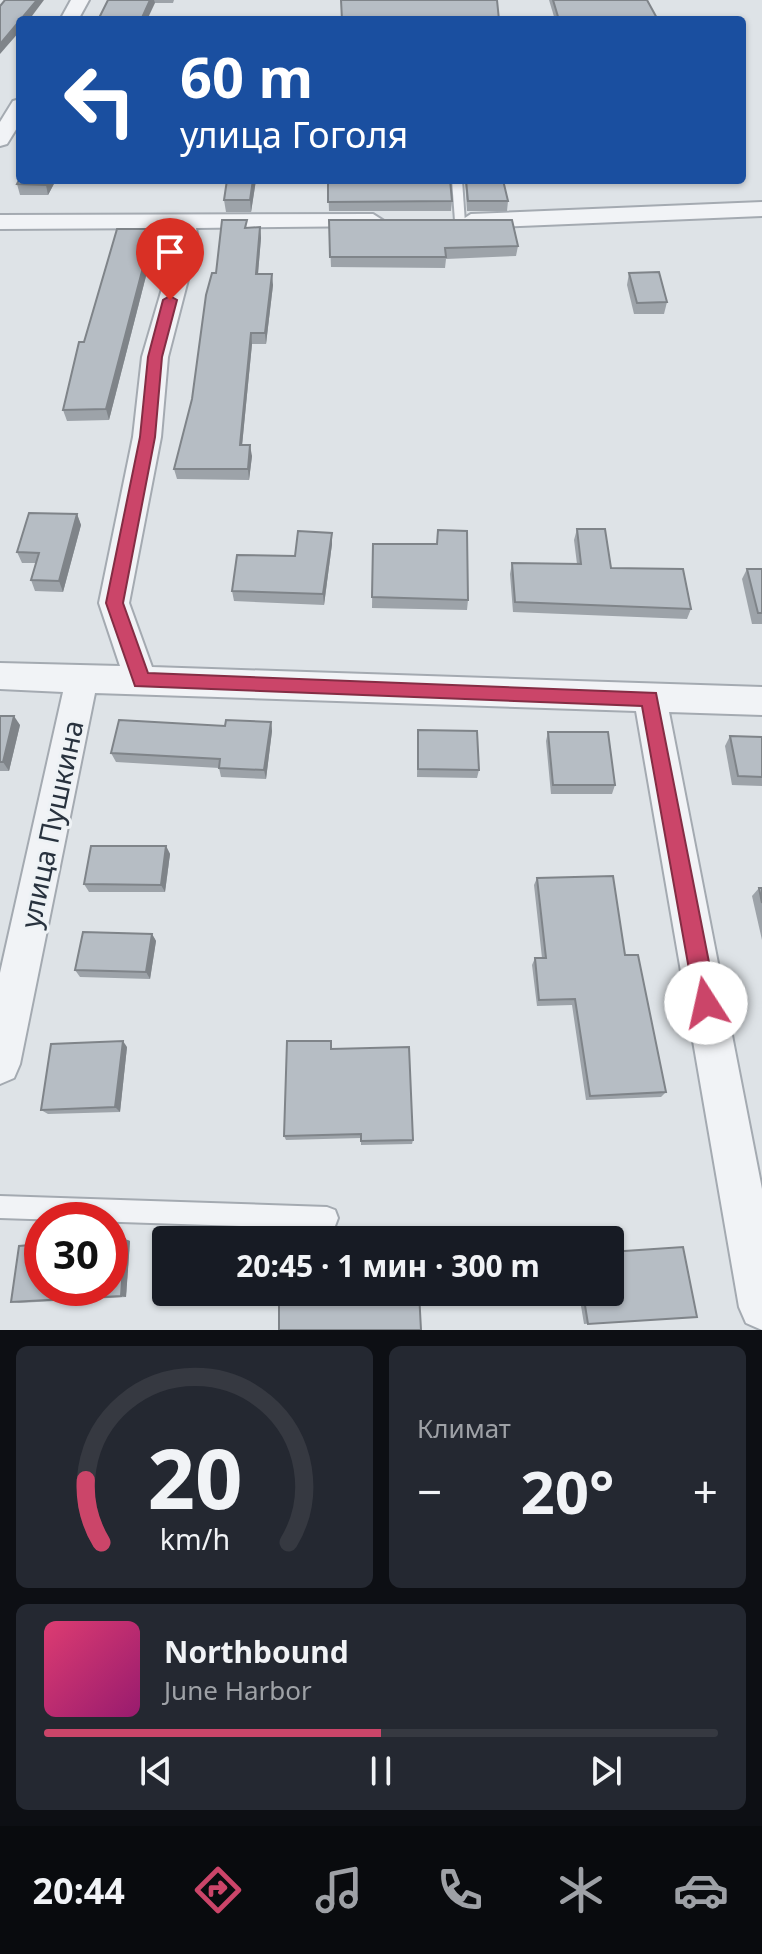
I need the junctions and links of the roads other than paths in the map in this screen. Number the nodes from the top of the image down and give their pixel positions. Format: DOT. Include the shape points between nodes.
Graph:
graph roads {
  1 [pos="16,112"];
  2 [pos="0,140"];
  3 [pos="457,184"];
  4 [pos="762,209"];
  5 [pos="399,221"];
  6 [pos="453,221"];
  7 [pos="0,222"];
  8 [pos="183,222"];
  9 [pos="0,676"];
  10 [pos="82,677"];
  11 [pos="141,681"];
  12 [pos="650,699"];
  13 [pos="762,701"];
  14 [pos="0,1064"];
  15 [pos="0,1207"];
  16 [pos="327,1218"];
  17 [pos="762,1307"];
  1 -- 2 [label="street"];
  3 -- 6 [label="lane"];
  4 -- 6 [label="street"];
  5 -- 8 [label="street"];
  7 -- 8 [label="street"];
  8 -- 11 [label="street" via="187,241 155,357 147,437 114,603"];
  9 -- 10 [label="street"];
  10 -- 11 [label="street"];
  10 -- 14 [label="street, улица Пушкина"];
  11 -- 12 [label="street"];
  12 -- 13 [label="street"];
  12 -- 17 [label="street"];
  15 -- 16 [label="lane"];
}
